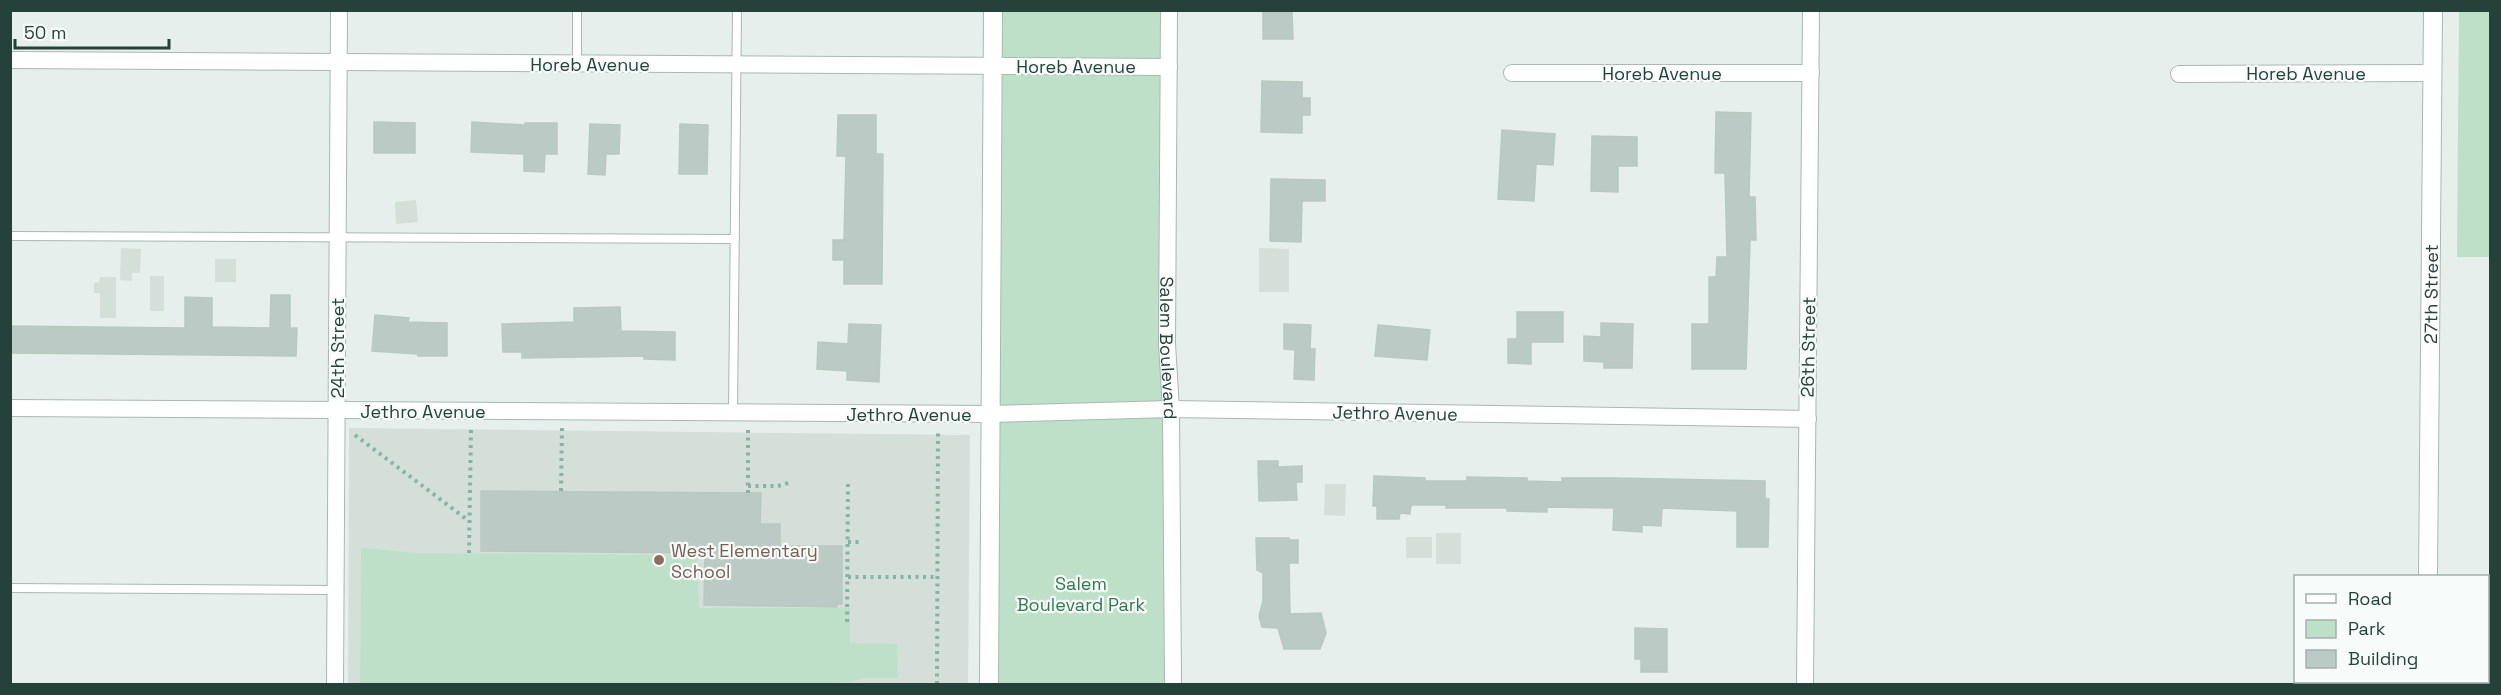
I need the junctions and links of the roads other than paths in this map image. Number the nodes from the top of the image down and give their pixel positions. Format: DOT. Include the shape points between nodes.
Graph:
graph roads {
  1 [pos="339,10"];
  2 [pos="577,10"];
  3 [pos="737,10"];
  4 [pos="993,10"];
  5 [pos="1169,10"];
  6 [pos="1811,10"];
  7 [pos="2433,10"];
  8 [pos="10,60"];
  9 [pos="339,62"];
  10 [pos="577,64"];
  11 [pos="736,64"];
  12 [pos="993,66"];
  13 [pos="1169,67"];
  14 [pos="1512,73"];
  15 [pos="1811,73"];
  16 [pos="2432,73"];
  17 [pos="2179,74"];
  18 [pos="10,236"];
  19 [pos="338,238"];
  20 [pos="735,239"];
  21 [pos="10,408"];
  22 [pos="1171,409"];
  23 [pos="337,410"];
  24 [pos="741,413"];
  25 [pos="991,414"];
  26 [pos="1808,419"];
  27 [pos="2428,575"];
  28 [pos="10,588"];
  29 [pos="335,590"];
  30 [pos="335,684"];
  31 [pos="989,684"];
  32 [pos="1173,684"];
  33 [pos="1805,684"];
  1 -- 9 [label="street, 24th Street"];
  2 -- 10 [label="lane"];
  3 -- 11 [label="lane"];
  4 -- 12 [label="street"];
  5 -- 13 [label="street, Salem Boulevard"];
  6 -- 15 [label="street, 26th Street"];
  7 -- 16 [label="street, 27th Street"];
  8 -- 9 [label="street, Horeb Avenue"];
  9 -- 10 [label="street, Horeb Avenue"];
  9 -- 19 [label="street, 24th Street"];
  10 -- 11 [label="street, Horeb Avenue"];
  11 -- 12 [label="street, Horeb Avenue"];
  11 -- 20 [label="lane"];
  12 -- 13 [label="street, Horeb Avenue"];
  12 -- 25 [label="street"];
  13 -- 22 [label="street, Salem Boulevard" via="1167,344"];
  14 -- 15 [label="street, Horeb Avenue"];
  15 -- 26 [label="street, 26th Street"];
  16 -- 17 [label="street, Horeb Avenue"];
  16 -- 27 [label="street, 27th Street"];
  18 -- 19 [label="lane"];
  19 -- 20 [label="lane"];
  19 -- 23 [label="street, 24th Street"];
  20 -- 24 [label="lane"];
  21 -- 23 [label="street, Jethro Avenue"];
  22 -- 25 [label="street, Jethro Avenue"];
  22 -- 26 [label="street, Jethro Avenue"];
  22 -- 32 [label="street, Salem Boulevard"];
  23 -- 24 [label="street, Jethro Avenue"];
  23 -- 29 [label="street, 24th Street"];
  24 -- 25 [label="street, Jethro Avenue"];
  25 -- 31 [label="street"];
  26 -- 33 [label="street, 26th Street"];
  28 -- 29 [label="lane"];
  29 -- 30 [label="street, 24th Street"];
}
